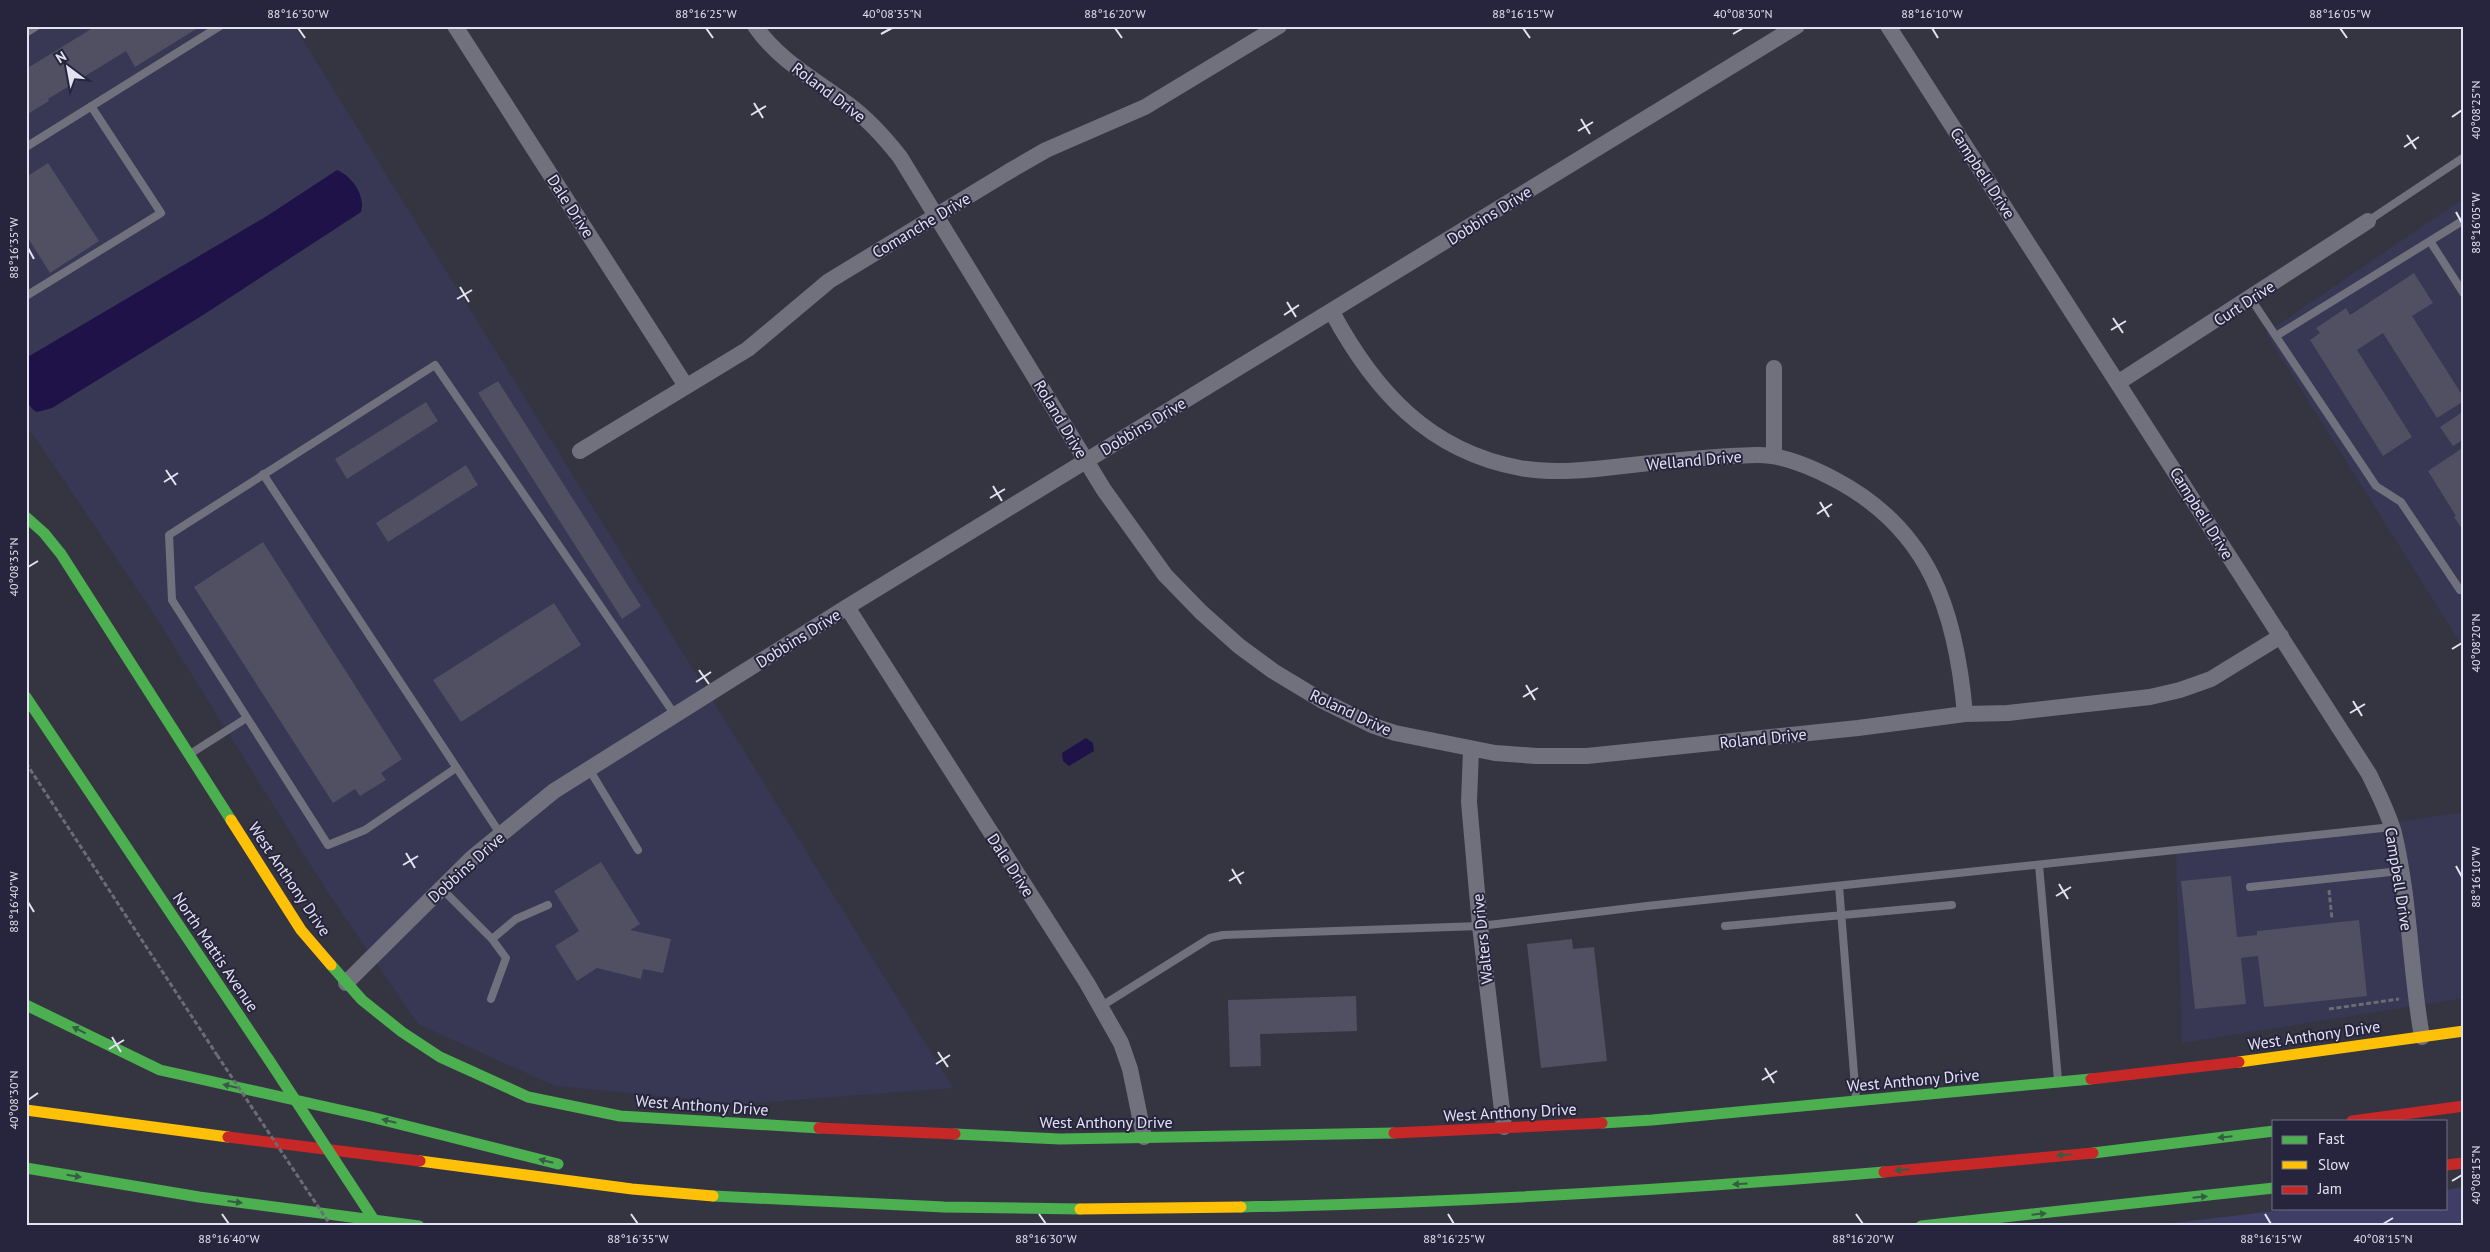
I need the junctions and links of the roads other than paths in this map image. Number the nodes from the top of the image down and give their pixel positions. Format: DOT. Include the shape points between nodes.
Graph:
graph roads {
  1 [pos="37,26"];
  2 [pos="220,26"];
  3 [pos="455,26"];
  4 [pos="755,26"];
  5 [pos="1279,26"];
  6 [pos="1797,26"];
  7 [pos="1888,26"];
  8 [pos="26,33"];
  9 [pos="91,106"];
  10 [pos="26,147"];
  11 [pos="2464,157"];
  12 [pos="937,215"];
  13 [pos="2464,220"];
  14 [pos="2368,222"];
  15 [pos="2430,241"];
  16 [pos="2464,294"];
  17 [pos="26,296"];
  18 [pos="2251,299"];
  19 [pos="1332,312"];
  20 [pos="2276,336"];
  21 [pos="1774,368"];
  22 [pos="2119,382"];
  23 [pos="686,386"];
  24 [pos="580,451"];
  25 [pos="1774,456"];
  26 [pos="1086,460"];
  27 [pos="263,474"];
  28 [pos="26,517"];
  29 [pos="2460,590"];
  30 [pos="847,607"];
  31 [pos="2281,636"];
  32 [pos="26,697"];
  33 [pos="1965,714"];
  34 [pos="675,715"];
  35 [pos="245,719"];
  36 [pos="1471,750"];
  37 [pos="188,755"];
  38 [pos="456,768"];
  39 [pos="589,769"];
  40 [pos="2392,827"];
  41 [pos="501,835"];
  42 [pos="638,850"];
  43 [pos="2038,865"];
  44 [pos="2400,871"];
  45 [pos="1838,886"];
  46 [pos="2250,887"];
  47 [pos="441,888"];
  48 [pos="548,904"];
  49 [pos="1952,905"];
  50 [pos="1839,916"];
  51 [pos="1480,926"];
  52 [pos="1725,926"];
  53 [pos="492,939"];
  54 [pos="346,983"];
  55 [pos="491,999"];
  56 [pos="26,1004"];
  57 [pos="1100,1007"];
  58 [pos="2464,1031"];
  59 [pos="2422,1037"];
  60 [pos="2058,1082"];
  61 [pos="1856,1101"];
  62 [pos="2464,1106"];
  63 [pos="26,1110"];
  64 [pos="2359,1120"];
  65 [pos="1504,1127"];
  66 [pos="2272,1131"];
  67 [pos="1144,1137"];
  68 [pos="2464,1162"];
  69 [pos="2448,1165"];
  70 [pos="573,1167"];
  71 [pos="26,1168"];
  72 [pos="592,1172"];
  73 [pos="2272,1188"];
  74 [pos="678,1194"];
  75 [pos="378,1226"];
  76 [pos="419,1226"];
  77 [pos="1921,1226"];
  1 -- 8 [label="lane"];
  2 -- 9 [label="lane"];
  3 -- 23 [label="street, Dale Drive"];
  4 -- 12 [label="street, Roland Drive" via="780,55 875,127 900,157"];
  5 -- 12 [label="street, Comanche Drive" via="1145,107 1046,150"];
  6 -- 19 [label="street, Dobbins Drive"];
  7 -- 22 [label="street, Campbell Drive"];
  9 -- 10 [label="lane"];
  9 -- 17 [label="lane" via="161,213"];
  11 -- 14 [label="lane"];
  12 -- 23 [label="street, Comanche Drive" via="829,281 748,349"];
  12 -- 26 [label="street, Roland Drive"];
  13 -- 15 [label="lane"];
  14 -- 18 [label="street, Curt Drive"];
  15 -- 16 [label="lane"];
  15 -- 20 [label="lane"];
  18 -- 20 [label="lane"];
  18 -- 22 [label="street, Curt Drive"];
  19 -- 25 [label="street, Welland Drive" via="1361,361 1384,392 1408,415 1461,449 1493,461 1546,471 1712,457"];
  19 -- 26 [label="street, Dobbins Drive"];
  20 -- 29 [label="lane" via="2376,486 2401,502"];
  21 -- 25 [label="street"];
  22 -- 31 [label="street, Campbell Drive"];
  23 -- 24 [label="street, Comanche Drive"];
  25 -- 33 [label="street, Welland Drive" via="1821,472 1849,487 1898,524 1914,543 1943,600 1956,645"];
  26 -- 30 [label="street, Dobbins Drive"];
  26 -- 36 [label="street, Roland Drive" via="1165,575 1239,646 1321,700 1374,726"];
  27 -- 34 [label="lane" via="435,365"];
  27 -- 35 [label="lane" via="169,535 172,600"];
  27 -- 38 [label="lane"];
  28 -- 37 [label="main road, West Anthony Drive" via="34,522 59,554"];
  30 -- 34 [label="street, Dobbins Drive"];
  30 -- 57 [label="street, Dale Drive"];
  31 -- 33 [label="street, Roland Drive" via="2211,679 2180,690 2150,697 2017,712"];
  31 -- 40 [label="street, Campbell Drive" via="2354,748 2385,806"];
  32 -- 75 [label="main road, North Mattis Avenue, bridge"];
  33 -- 36 [label="street, Roland Drive" via="1587,756 1536,756"];
  34 -- 39 [label="street, Dobbins Drive"];
  35 -- 37 [label="lane"];
  35 -- 38 [label="lane" via="328,845 365,830"];
  36 -- 51 [label="street, Walters Drive" via="1469,802"];
  37 -- 54 [label="main road, West Anthony Drive" via="301,930"];
  38 -- 41 [label="lane"];
  39 -- 41 [label="street, Dobbins Drive" via="554,791"];
  39 -- 42 [label="lane"];
  40 -- 43 [label="lane"];
  40 -- 44 [label="street, Campbell Drive"];
  41 -- 47 [label="street, Dobbins Drive"];
  43 -- 45 [label="lane"];
  43 -- 60 [label="lane"];
  44 -- 46 [label="lane"];
  44 -- 59 [label="street, Campbell Drive"];
  45 -- 50 [label="lane"];
  45 -- 51 [label="lane"];
  47 -- 53 [label="lane"];
  47 -- 54 [label="street, Dobbins Drive"];
  48 -- 53 [label="lane" via="516,919"];
  49 -- 50 [label="lane"];
  50 -- 52 [label="lane"];
  50 -- 61 [label="lane"];
  51 -- 57 [label="lane" via="1223,935 1210,938"];
  51 -- 65 [label="street, Walters Drive"];
  53 -- 55 [label="lane" via="506,958"];
  54 -- 67 [label="main road, West Anthony Drive" via="380,1015 440,1057 528,1097 568,1107 620,1116 745,1125 1060,1139"];
  70 -- 56 [label="main road, one-way" via="160,1070"];
  57 -- 67 [label="street, Dale Drive" via="1130,1069"];
  58 -- 59 [label="main road, West Anthony Drive"];
  59 -- 60 [label="main road, West Anthony Drive"];
  60 -- 61 [label="main road, West Anthony Drive"];
  61 -- 65 [label="main road, West Anthony Drive" via="1652,1120"];
  62 -- 64 [label="main road"];
  63 -- 74 [label="main road"];
  65 -- 67 [label="main road, West Anthony Drive" via="1406,1133"];
  66 -- 74 [label="main road, one-way" via="2057,1156 1812,1178 1568,1196 1380,1205 1226,1210 1035,1209"];
  68 -- 69 [label="main road"];
  71 -- 76 [label="main road, one-way" via="199,1197"];
  72 -- 74 [label="main road"];
  77 -- 73 [label="main road, one-way"];
}
